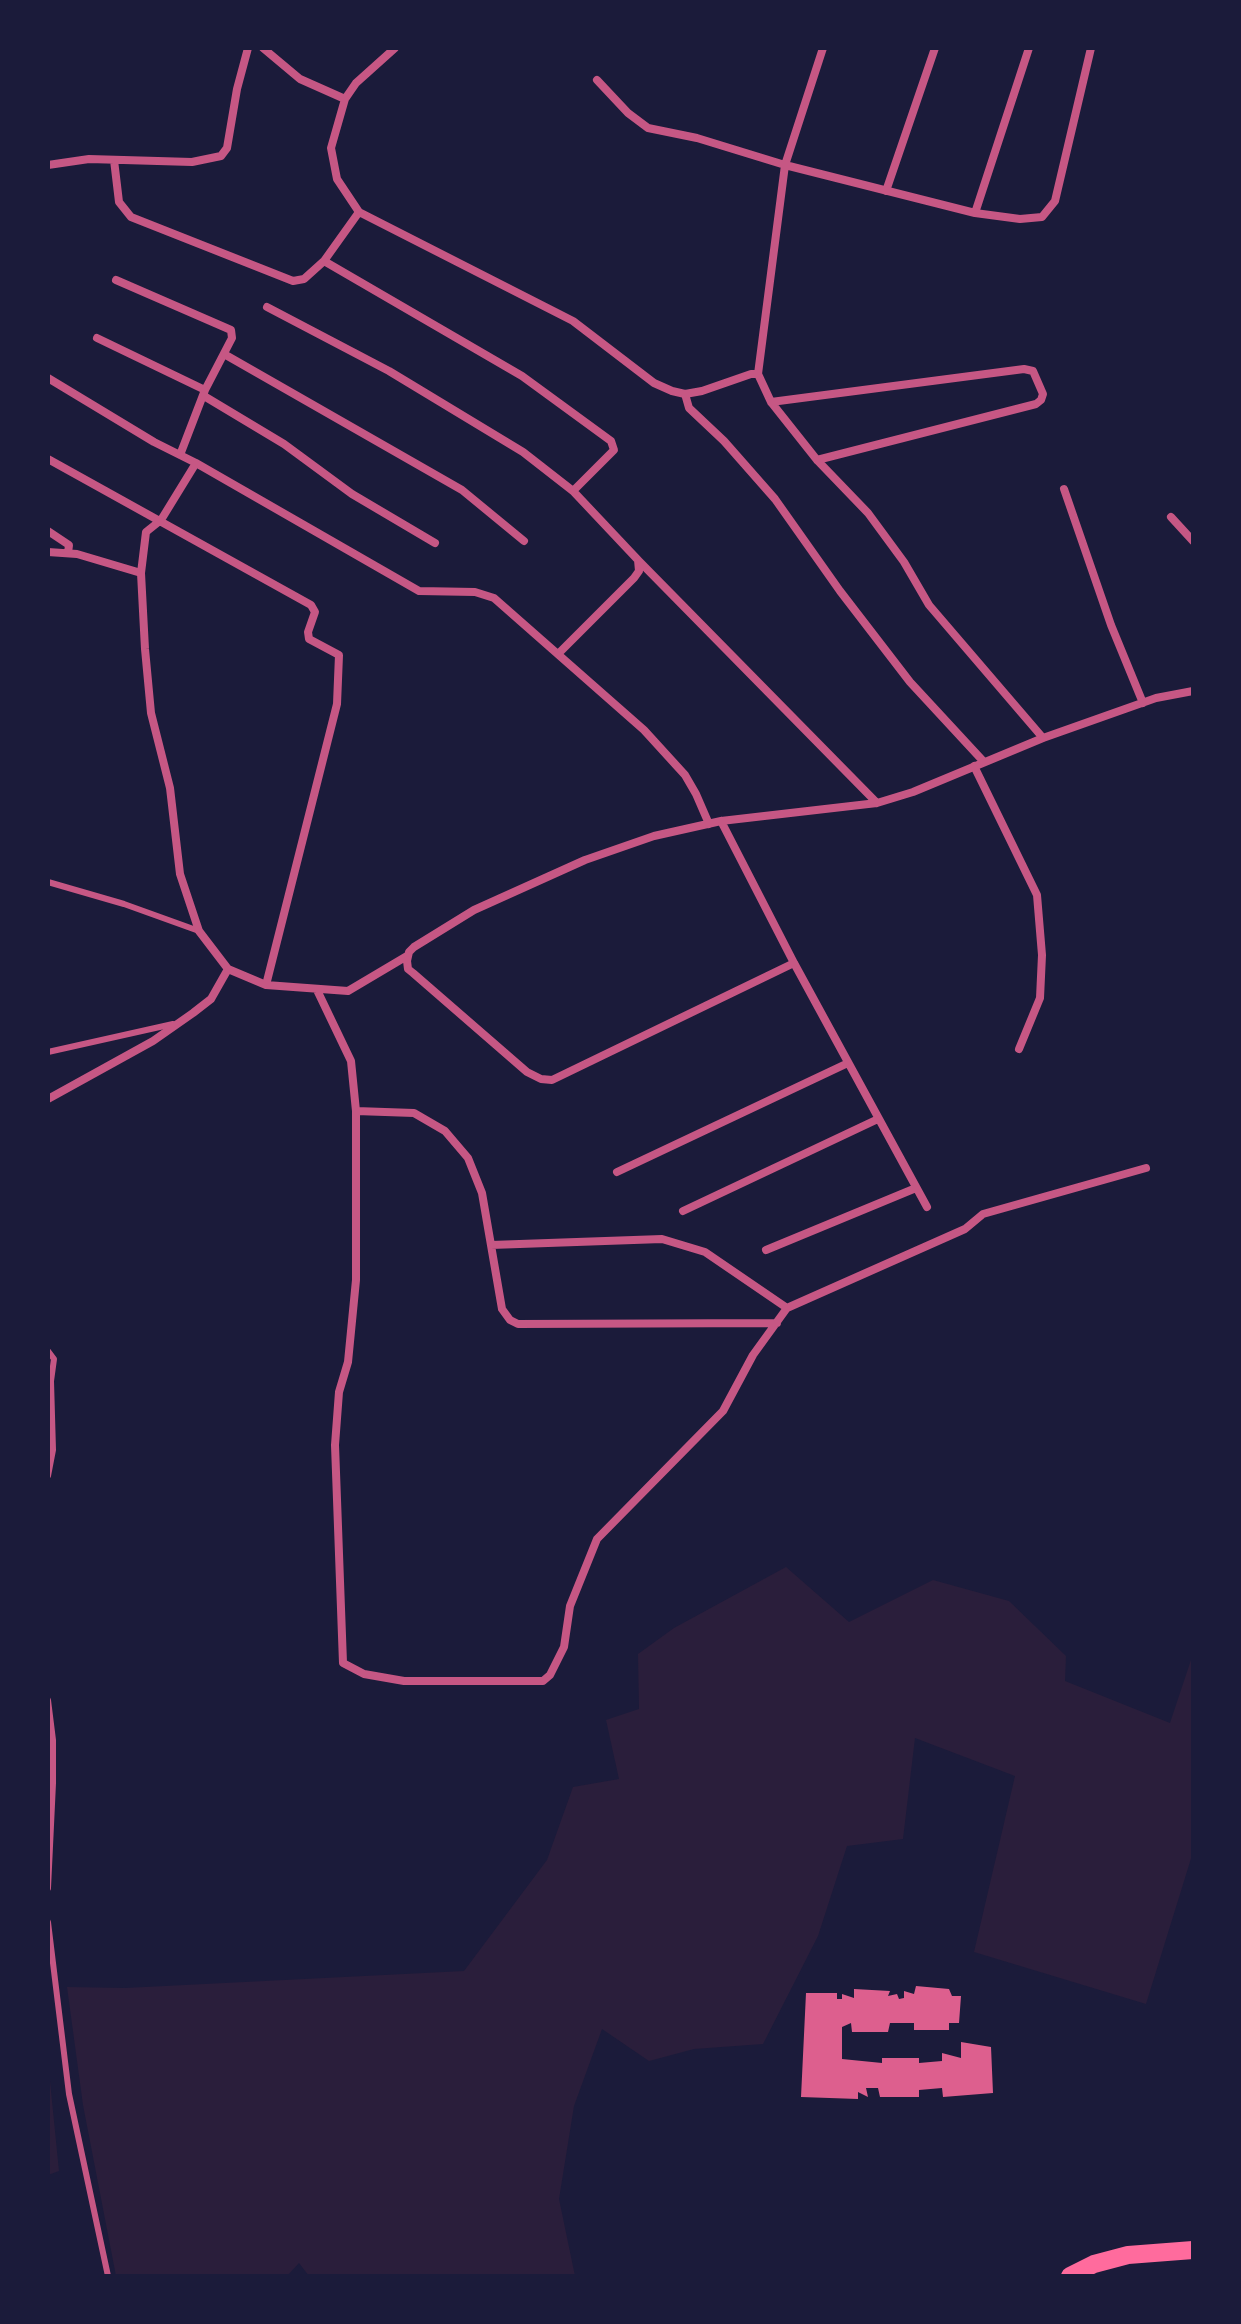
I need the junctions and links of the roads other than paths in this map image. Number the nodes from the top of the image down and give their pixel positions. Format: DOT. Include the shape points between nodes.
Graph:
graph roads {
  1 [pos="248,48"];
  2 [pos="263,48"];
  3 [pos="395,48"];
  4 [pos="823,48"];
  5 [pos="935,48"];
  6 [pos="1029,48"];
  7 [pos="1091,48"];
  8 [pos="597,80"];
  9 [pos="345,99"];
  10 [pos="114,160"];
  11 [pos="48,165"];
  12 [pos="785,165"];
  13 [pos="886,191"];
  14 [pos="359,212"];
  15 [pos="975,213"];
  16 [pos="324,261"];
  17 [pos="116,280"];
  18 [pos="267,307"];
  19 [pos="97,338"];
  20 [pos="224,354"];
  21 [pos="758,374"];
  22 [pos="48,378"];
  23 [pos="204,393"];
  24 [pos="685,394"];
  25 [pos="771,402"];
  26 [pos="180,455"];
  27 [pos="48,459"];
  28 [pos="817,460"];
  29 [pos="196,463"];
  30 [pos="1064,489"];
  31 [pos="573,491"];
  32 [pos="1171,517"];
  33 [pos="161,520"];
  34 [pos="48,531"];
  35 [pos="524,541"];
  36 [pos="1193,541"];
  37 [pos="435,543"];
  38 [pos="48,552"];
  39 [pos="68,553"];
  40 [pos="638,560"];
  41 [pos="141,573"];
  42 [pos="558,654"];
  43 [pos="1193,691"];
  44 [pos="1143,703"];
  45 [pos="1043,738"];
  46 [pos="984,762"];
  47 [pos="974,766"];
  48 [pos="877,803"];
  49 [pos="721,821"];
  50 [pos="709,824"];
  51 [pos="48,882"];
  52 [pos="199,931"];
  53 [pos="407,956"];
  54 [pos="794,963"];
  55 [pos="228,969"];
  56 [pos="266,985"];
  57 [pos="317,990"];
  58 [pos="177,1024"];
  59 [pos="1019,1049"];
  60 [pos="48,1052"];
  61 [pos="848,1063"];
  62 [pos="48,1099"];
  63 [pos="356,1111"];
  64 [pos="878,1119"];
  65 [pos="1146,1168"];
  66 [pos="617,1172"];
  67 [pos="916,1188"];
  68 [pos="927,1207"];
  69 [pos="683,1211"];
  70 [pos="491,1245"];
  71 [pos="766,1250"];
  72 [pos="787,1308"];
  73 [pos="777,1323"];
  74 [pos="48,1351"];
  75 [pos="48,1476"];
  76 [pos="48,1700"];
  77 [pos="48,1888"];
  78 [pos="48,1922"];
  79 [pos="1193,2250"];
  80 [pos="108,2276"];
  81 [pos="1070,2276"];
  1 -- 10 [label="street" via="221,156 192,162"];
  2 -- 9 [label="street" via="300,79"];
  3 -- 9 [label="street"];
  4 -- 12 [label="street"];
  5 -- 13 [label="street"];
  6 -- 15 [label="street"];
  7 -- 15 [label="street" via="1055,201 1042,217"];
  8 -- 12 [label="street" via="648,128"];
  9 -- 14 [label="street" via="332,159 337,179"];
  10 -- 11 [label="street"];
  10 -- 16 [label="street" via="119,202 131,217 293,281 304,279"];
  12 -- 13 [label="street"];
  12 -- 21 [label="street"];
  13 -- 15 [label="street"];
  14 -- 16 [label="street"];
  14 -- 24 [label="street" via="573,321 654,383"];
  16 -- 31 [label="street" via="522,376 611,441 614,450"];
  17 -- 20 [label="street" via="231,330"];
  18 -- 31 [label="street" via="443,403 523,452"];
  19 -- 23 [label="street"];
  20 -- 23 [label="street"];
  20 -- 35 [label="street" via="462,490"];
  21 -- 24 [label="street"];
  21 -- 25 [label="street"];
  22 -- 26 [label="street"];
  23 -- 26 [label="street"];
  23 -- 37 [label="street" via="352,494"];
  24 -- 46 [label="street" via="689,408 775,499 910,682"];
  25 -- 28 [label="street"];
  25 -- 28 [label="street" via="1024,369 1033,371 1043,394 1036,404"];
  26 -- 29 [label="street"];
  27 -- 33 [label="street"];
  28 -- 45 [label="street" via="868,513 929,605"];
  29 -- 33 [label="street"];
  29 -- 42 [label="street" via="419,591 486,593"];
  30 -- 44 [label="street"];
  31 -- 40 [label="street"];
  32 -- 36 [label="street"];
  33 -- 41 [label="street" via="146,532"];
  33 -- 56 [label="street" via="311,605 315,612 309,639 339,655 335,714"];
  34 -- 39 [label="street" via="69,545"];
  38 -- 39 [label="street"];
  39 -- 41 [label="street"];
  40 -- 42 [label="street" via="634,578"];
  40 -- 48 [label="street"];
  41 -- 52 [label="street" via="151,713 170,788 180,874"];
  42 -- 50 [label="street" via="644,730 685,775"];
  43 -- 44 [label="street"];
  44 -- 45 [label="street"];
  45 -- 46 [label="street"];
  46 -- 47 [label="street"];
  47 -- 48 [label="street"];
  47 -- 59 [label="street" via="1037,895 1040,998"];
  48 -- 49 [label="street"];
  49 -- 50 [label="street"];
  49 -- 54 [label="street"];
  50 -- 53 [label="street" via="654,836 524,886 462,917"];
  51 -- 52 [label="lane"];
  52 -- 55 [label="street"];
  53 -- 54 [label="street" via="408,969 527,1072 552,1080"];
  53 -- 57 [label="street" via="348,991"];
  54 -- 61 [label="street"];
  55 -- 56 [label="street"];
  55 -- 58 [label="street" via="211,999"];
  56 -- 57 [label="street"];
  57 -- 63 [label="street" via="351,1061"];
  58 -- 60 [label="lane"];
  58 -- 62 [label="street"];
  61 -- 64 [label="street"];
  61 -- 66 [label="street"];
  63 -- 70 [label="street" via="414,1113 445,1131 468,1158 482,1193"];
  63 -- 73 [label="street" via="356,1280 335,1445 343,1663 364,1674 404,1681 543,1681 564,1647 570,1606 597,1539 723,1411"];
  64 -- 67 [label="street"];
  64 -- 69 [label="street"];
  65 -- 72 [label="street" via="983,1214 965,1229"];
  67 -- 68 [label="street"];
  67 -- 71 [label="street"];
  70 -- 72 [label="street" via="662,1239 705,1252"];
  70 -- 73 [label="street" via="502,1309 518,1324"];
  72 -- 73 [label="street"];
  74 -- 75 [label="lane" via="54,1359"];
  76 -- 77 [label="lane" via="53,1783"];
  78 -- 80 [label="lane" via="69,2094"];
  79 -- 81 [label="main road" via="1128,2255"];
}
